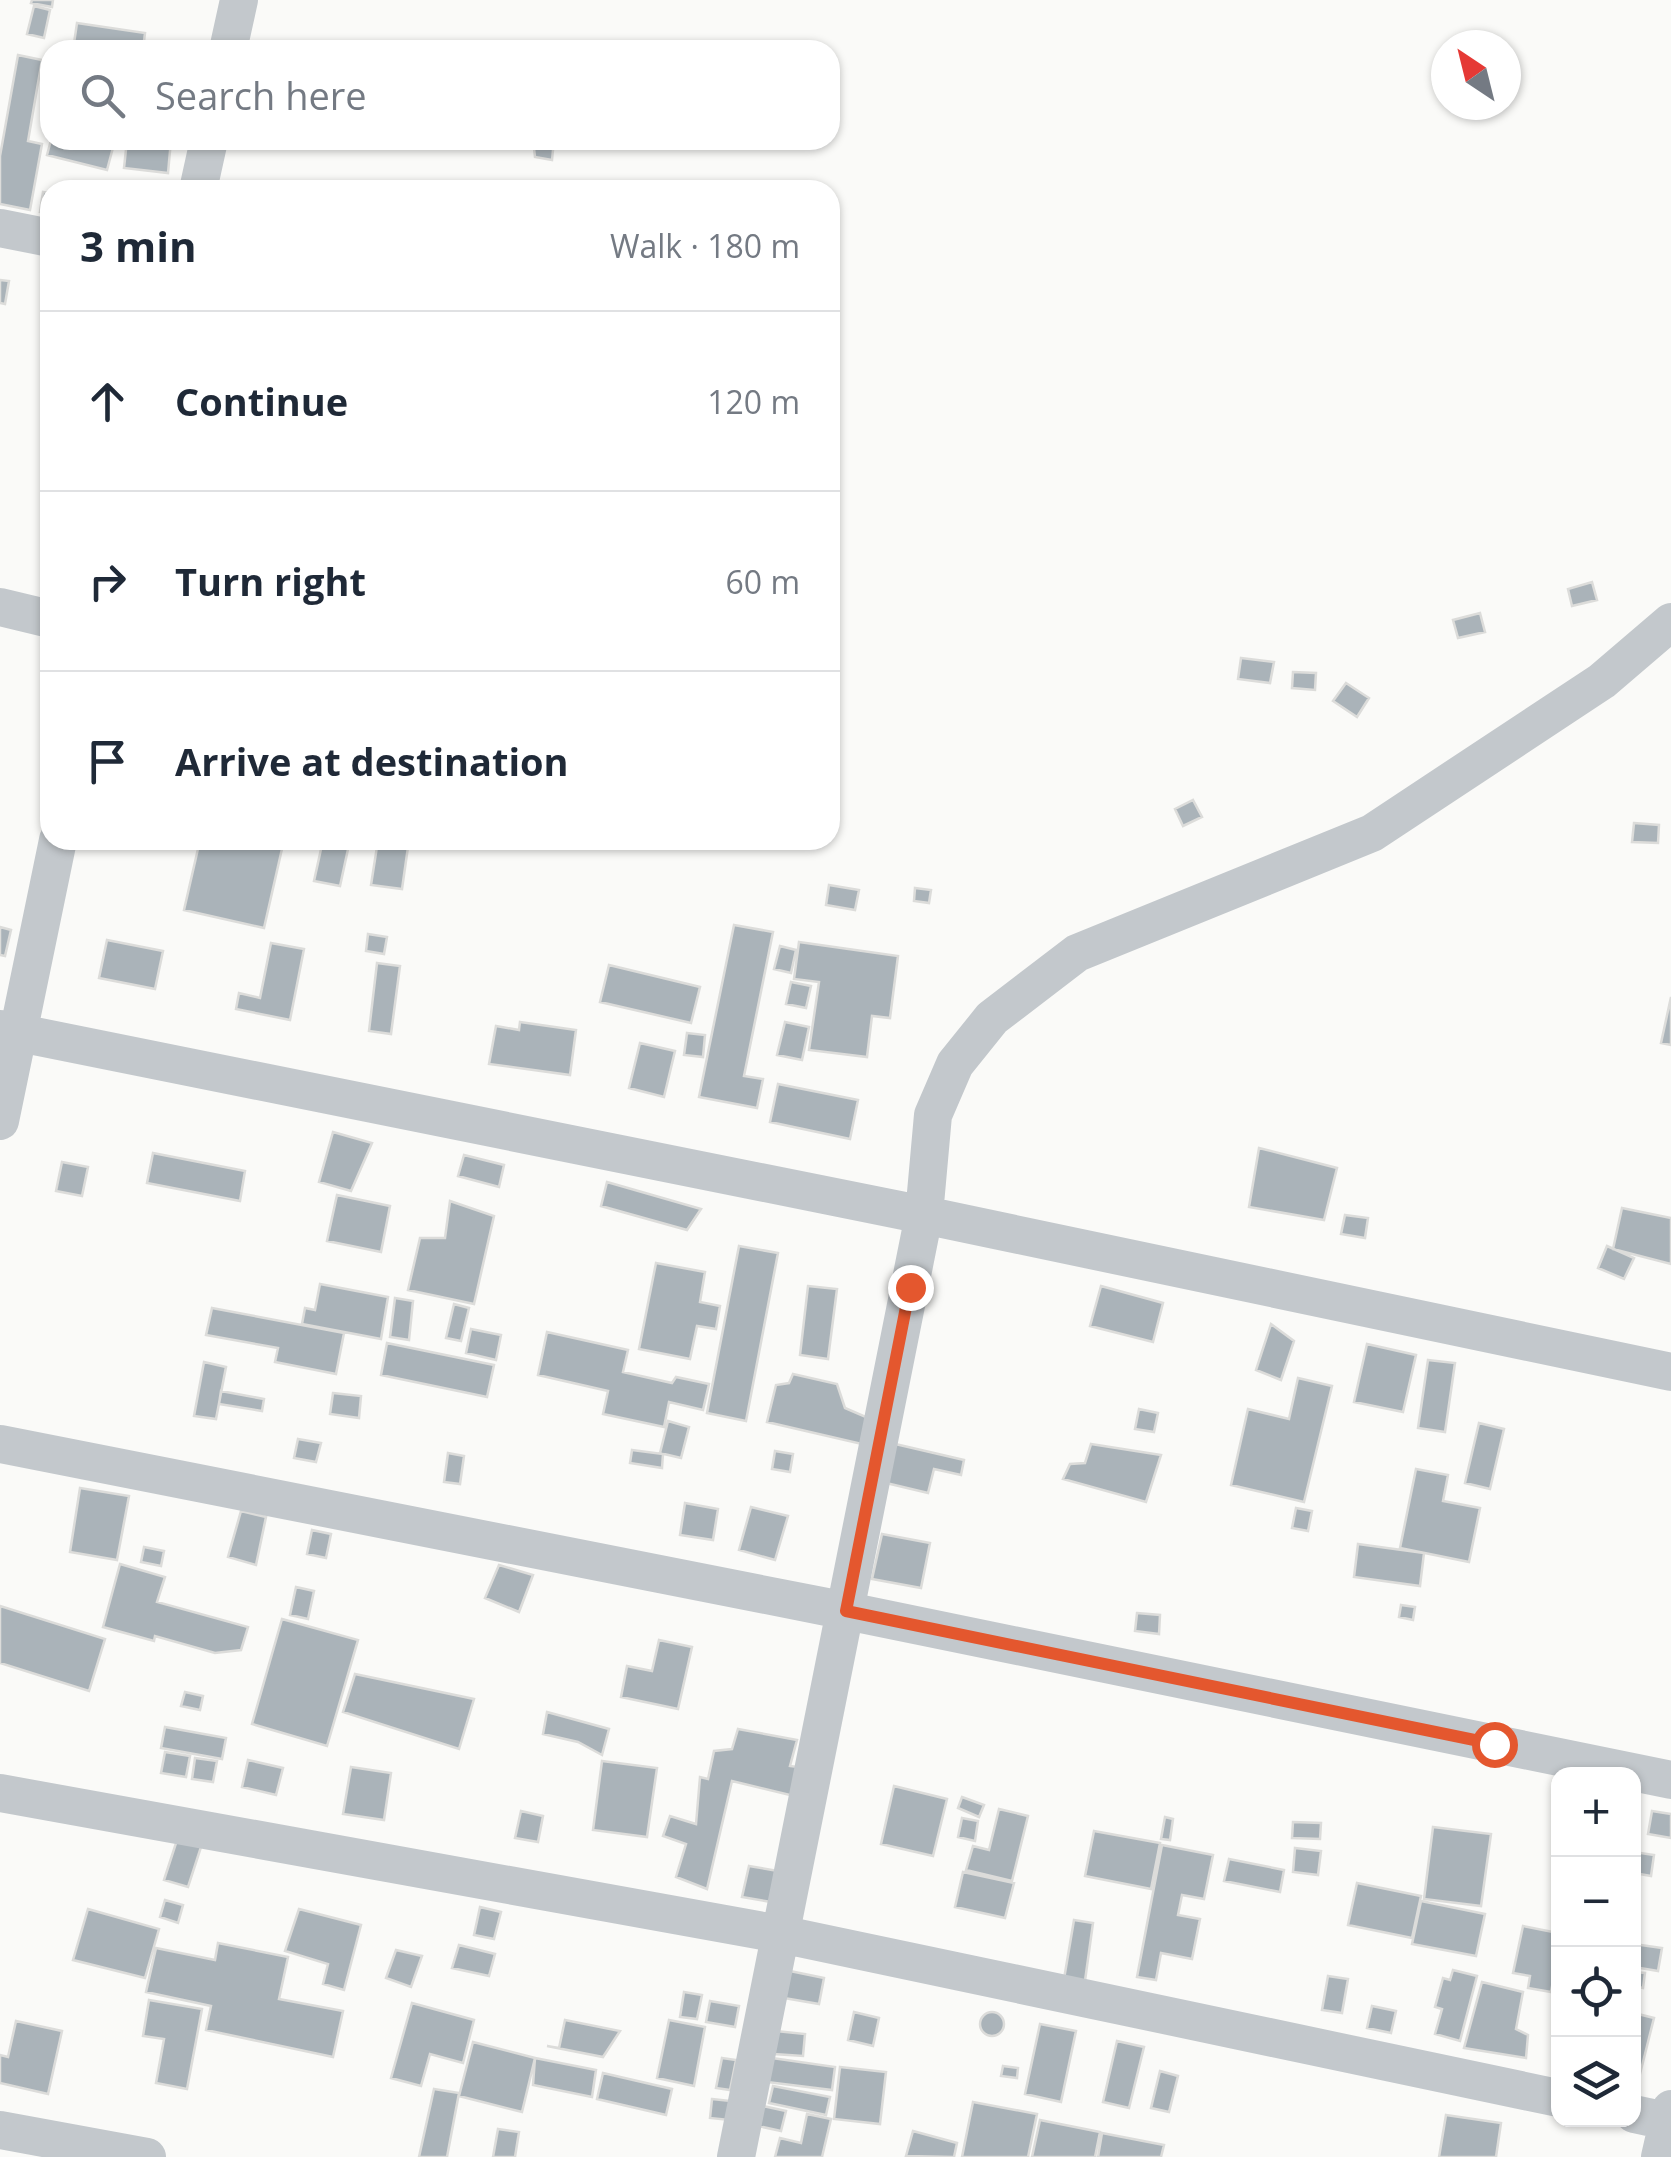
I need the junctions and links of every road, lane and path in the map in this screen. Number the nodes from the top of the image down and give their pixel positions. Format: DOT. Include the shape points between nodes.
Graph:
graph roads {
  1 [pos="206,150"];
  2 [pos="200,180"];
  3 [pos="0,228"];
  4 [pos="40,236"];
  5 [pos="0,607"];
  6 [pos="40,617"];
  7 [pos="1671,622"];
  8 [pos="55,850"];
  9 [pos="8,1031"];
  10 [pos="0,1121"];
  11 [pos="924,1215"];
  12 [pos="1671,1372"];
  13 [pos="0,1444"];
  14 [pos="846,1611"];
  15 [pos="1671,1780"];
  16 [pos="0,1793"];
  17 [pos="780,1934"];
  18 [pos="1551,2097"];
  19 [pos="0,2130"];
  20 [pos="147,2157"];
  21 [pos="736,2157"];
  1 -- 2 [label="street"];
  3 -- 4 [label="street"];
  5 -- 6 [label="street"];
  7 -- 11 [label="street" via="1602,681 1372,834 1077,953 992,1018 955,1064 934,1115"];
  8 -- 9 [label="street"];
  9 -- 10 [label="street"];
  9 -- 11 [label="street"];
  11 -- 12 [label="street"];
  11 -- 14 [label="street"];
  13 -- 14 [label="street"];
  14 -- 15 [label="street"];
  14 -- 17 [label="street"];
  16 -- 17 [label="street"];
  17 -- 18 [label="street"];
  17 -- 21 [label="street"];
  19 -- 20 [label="street"];
}
